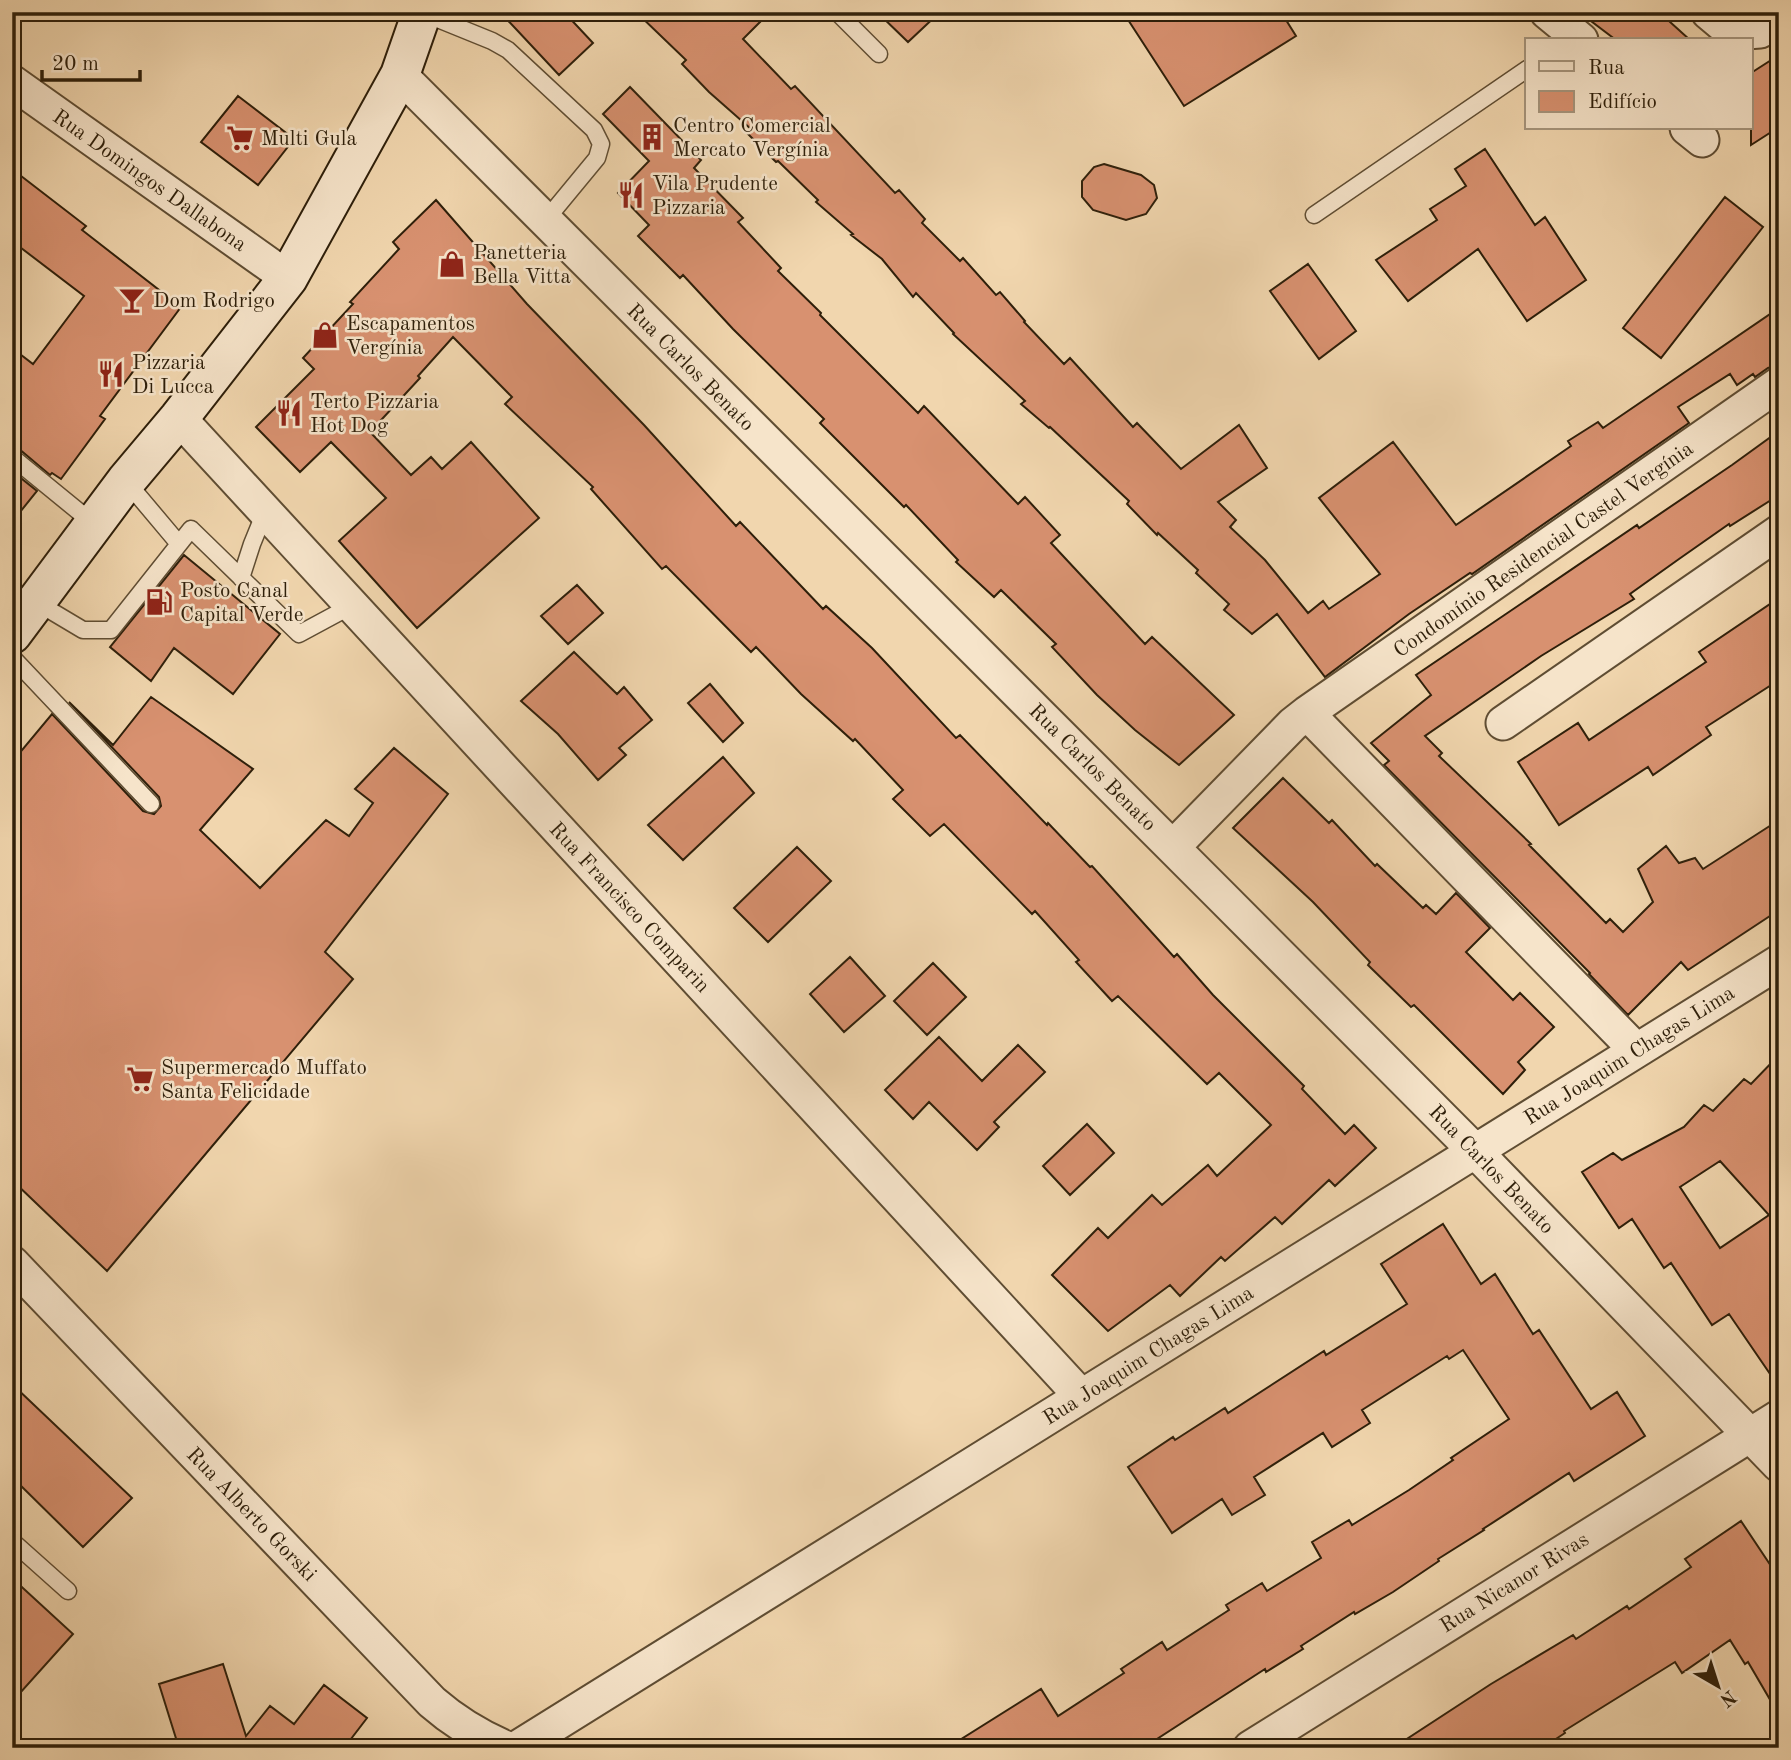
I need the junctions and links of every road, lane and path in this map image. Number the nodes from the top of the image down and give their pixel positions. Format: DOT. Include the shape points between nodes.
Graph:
graph roads {
  1 [pos="422,12"];
  2 [pos="837,12"];
  3 [pos="1548,12"];
  4 [pos="1708,12"];
  5 [pos="1779,19"];
  6 [pos="1574,38"];
  7 [pos="879,54"];
  8 [pos="1525,70"];
  9 [pos="400,75"];
  10 [pos="12,82"];
  11 [pos="1314,215"];
  12 [pos="545,221"];
  13 [pos="288,278"];
  14 [pos="1779,384"];
  15 [pos="179,418"];
  16 [pos="12,457"];
  17 [pos="126,481"];
  18 [pos="265,512"];
  19 [pos="94,524"];
  20 [pos="1779,532"];
  21 [pos="179,544"];
  22 [pos="241,578"];
  23 [pos="36,602"];
  24 [pos="351,606"];
  25 [pos="12,634"];
  26 [pos="12,657"];
  27 [pos="1307,713"];
  28 [pos="1503,723"];
  29 [pos="151,804"];
  30 [pos="1173,847"];
  31 [pos="1779,962"];
  32 [pos="1636,1050"];
  33 [pos="1475,1151"];
  34 [pos="12,1263"];
  35 [pos="1081,1396"];
  36 [pos="1779,1417"];
  37 [pos="1751,1434"];
  38 [pos="1779,1465"];
  39 [pos="12,1541"];
  40 [pos="68,1591"];
  41 [pos="506,1748"];
  42 [pos="517,1748"];
  43 [pos="1250,1748"];
  1 -- 9 [label="main road"];
  1 -- 12 [label="lane" via="508,50 594,130 601,144 597,158"];
  2 -- 7 [label="lane"];
  3 -- 6 [label="street"];
  4 -- 5 [label="street" via="1733,33 1760,32"];
  8 -- 11 [label="lane"];
  9 -- 12 [label="street, Rua Carlos Benato"];
  9 -- 13 [label="main road"];
  10 -- 13 [label="street, Rua Domingos Dallabona"];
  12 -- 30 [label="street, Rua Carlos Benato"];
  13 -- 15 [label="main road"];
  14 -- 27 [label="street, Condomínio Residencial Castel Vergínia"];
  15 -- 17 [label="main road"];
  15 -- 18 [label="street, Rua Francisco Comparin"];
  16 -- 19 [label="lane"];
  17 -- 19 [label="main road"];
  17 -- 21 [label="lane"];
  18 -- 22 [label="lane"];
  18 -- 24 [label="street, Rua Francisco Comparin"];
  19 -- 23 [label="main road"];
  20 -- 28 [label="street"];
  21 -- 22 [label="lane" via="191,529"];
  21 -- 23 [label="lane" via="111,629 83,630"];
  22 -- 24 [label="lane" via="299,634"];
  23 -- 25 [label="main road"];
  24 -- 35 [label="street, Rua Francisco Comparin"];
  26 -- 29 [label="lane"];
  27 -- 30 [label="street, Condomínio Residencial Castel Vergínia"];
  27 -- 32 [label="street"];
  30 -- 33 [label="street, Rua Carlos Benato"];
  31 -- 32 [label="street, Rua Joaquim Chagas Lima"];
  32 -- 33 [label="street, Rua Joaquim Chagas Lima"];
  33 -- 35 [label="street, Rua Joaquim Chagas Lima"];
  33 -- 37 [label="street, Rua Carlos Benato"];
  34 -- 41 [label="street, Rua Alberto Gorski" via="432,1702 471,1732"];
  35 -- 42 [label="street, Rua Joaquim Chagas Lima"];
  36 -- 37 [label="street, Rua Nicanor Rivas"];
  37 -- 38 [label="street, Rua Carlos Benato"];
  37 -- 43 [label="street, Rua Nicanor Rivas"];
  39 -- 40 [label="lane"];
}
